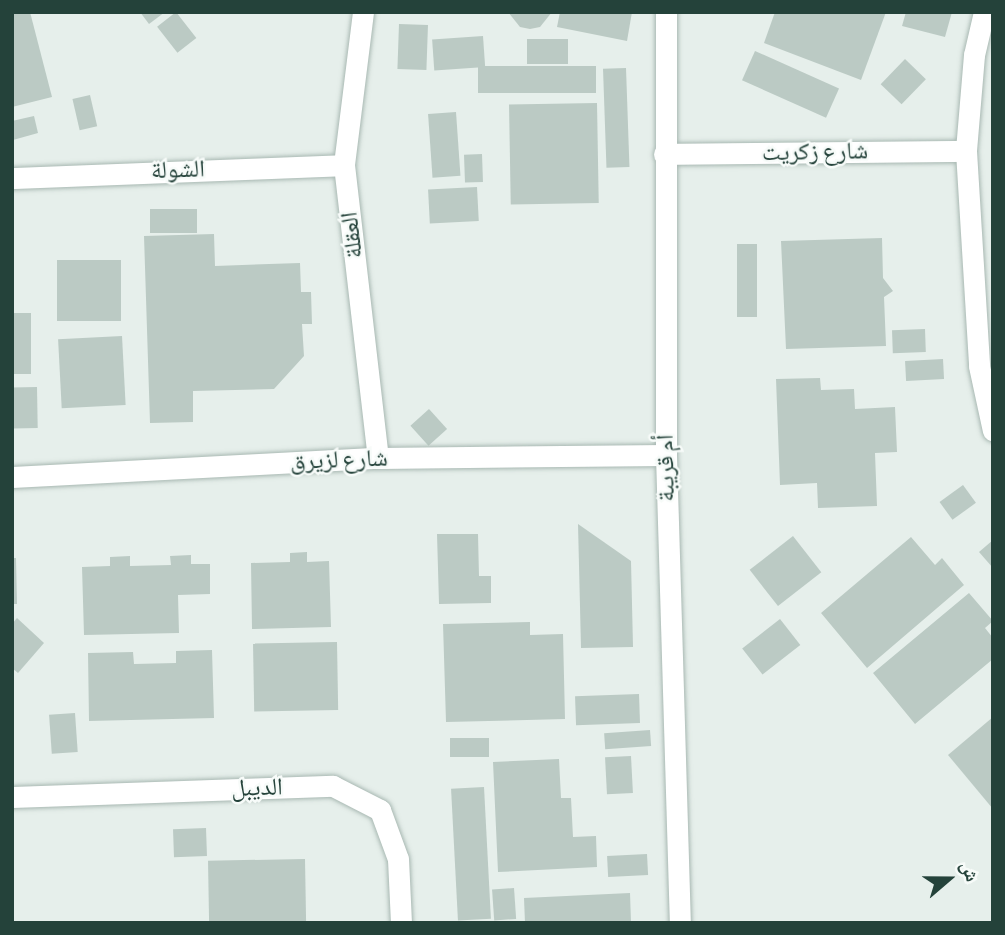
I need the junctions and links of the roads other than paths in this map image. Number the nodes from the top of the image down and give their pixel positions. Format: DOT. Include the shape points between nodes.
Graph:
graph roads {
  1 [pos="363,12"];
  2 [pos="666,12"];
  3 [pos="984,12"];
  4 [pos="966,151"];
  5 [pos="664,154"];
  6 [pos="344,164"];
  7 [pos="12,178"];
  8 [pos="993,431"];
  9 [pos="666,455"];
  10 [pos="378,458"];
  11 [pos="12,477"];
  12 [pos="12,797"];
  13 [pos="401,923"];
  14 [pos="680,923"];
  1 -- 6 [label="street, العقلة"];
  2 -- 5 [label="street, أم قريبة"];
  3 -- 4 [label="street" via="974,55"];
  4 -- 5 [label="street, شارع زكريت"];
  4 -- 8 [label="street" via="979,366"];
  5 -- 9 [label="street, أم قريبة"];
  6 -- 7 [label="street, الشولة"];
  6 -- 10 [label="street, العقلة"];
  9 -- 10 [label="street, شارع لزيرق"];
  9 -- 14 [label="street, أم قريبة"];
  10 -- 11 [label="street, شارع لزيرق"];
  12 -- 13 [label="street, الديبل" via="333,786 380,810 398,859"];
}
